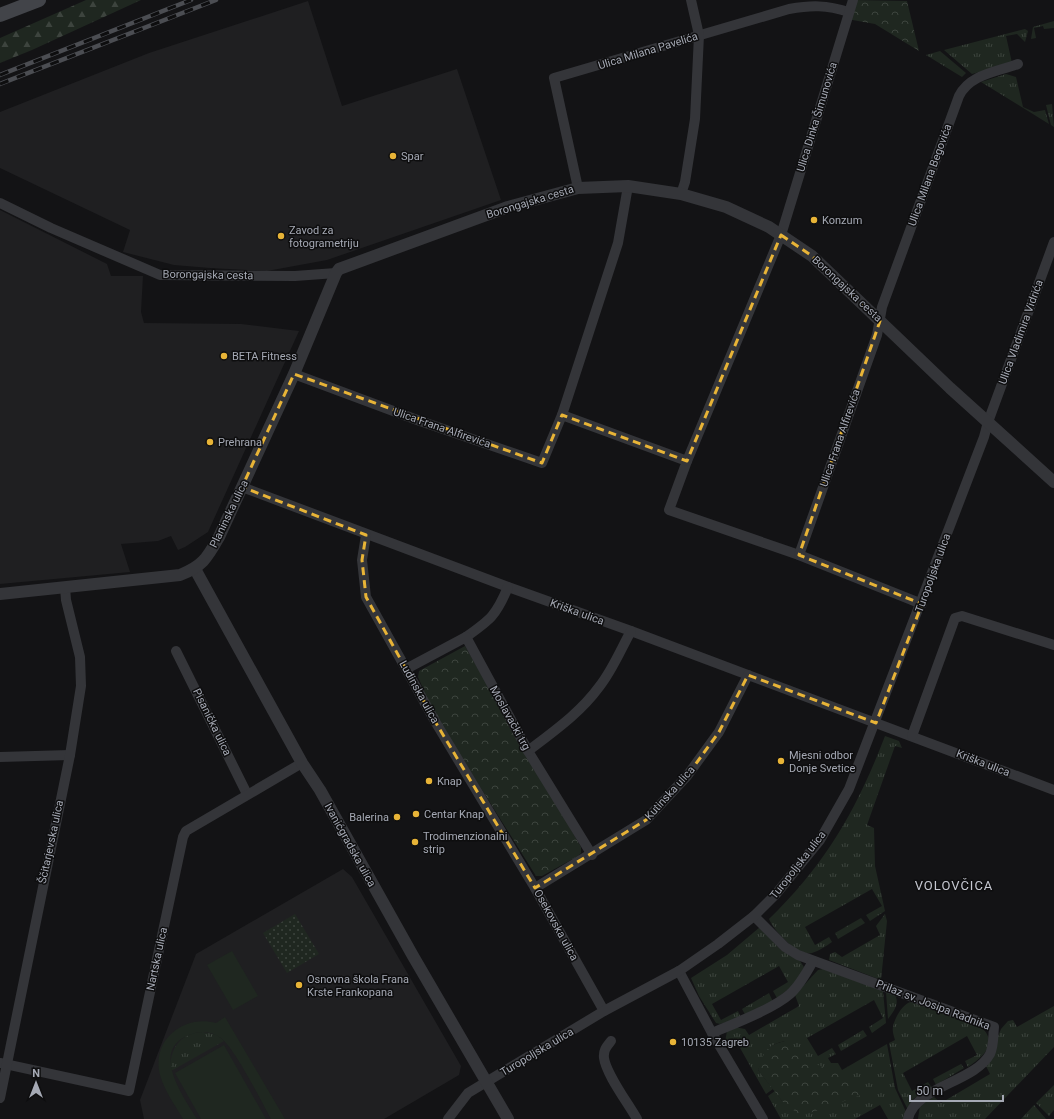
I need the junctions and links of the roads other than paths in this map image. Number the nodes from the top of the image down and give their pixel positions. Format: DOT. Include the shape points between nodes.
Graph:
graph roads {
  1 [pos="39,0"];
  2 [pos="690,0"];
  3 [pos="853,0"];
  4 [pos="849,12"];
  5 [pos="0,15"];
  6 [pos="699,35"];
  7 [pos="1018,64"];
  8 [pos="628,186"];
  9 [pos="578,188"];
  10 [pos="681,194"];
  11 [pos="0,203"];
  12 [pos="781,234"];
  13 [pos="1054,242"];
  14 [pos="336,273"];
  15 [pos="880,320"];
  16 [pos="294,374"];
  17 [pos="562,415"];
  18 [pos="988,422"];
  19 [pos="687,461"];
  20 [pos="1054,482"];
  21 [pos="242,487"];
  22 [pos="366,535"];
  23 [pos="799,555"];
  24 [pos="195,569"];
  25 [pos="65,587"];
  26 [pos="508,587"];
  27 [pos="0,594"];
  28 [pos="922,604"];
  29 [pos="631,631"];
  30 [pos="466,637"];
  31 [pos="1054,645"];
  32 [pos="176,651"];
  33 [pos="406,669"];
  34 [pos="748,675"];
  35 [pos="876,722"];
  36 [pos="912,736"];
  37 [pos="528,751"];
  38 [pos="70,755"];
  39 [pos="0,757"];
  40 [pos="302,763"];
  41 [pos="1054,790"];
  42 [pos="247,794"];
  43 [pos="506,839"];
  44 [pos="592,855"];
  45 [pos="535,888"];
  46 [pos="754,916"];
  47 [pos="813,961"];
  48 [pos="679,971"];
  49 [pos="604,1011"];
  50 [pos="712,1033"];
  51 [pos="611,1041"];
  52 [pos="3,1064"];
  53 [pos="487,1081"];
  54 [pos="0,1098"];
  55 [pos="448,1119"];
  56 [pos="508,1119"];
  57 [pos="637,1119"];
  58 [pos="763,1119"];
  59 [pos="908,1119"];
  1 -- 5 [label="main road"];
  2 -- 6 [label="street"];
  3 -- 4 [label="street, Ulica Dinka Šimunovića"];
  4 -- 6 [label="street, Ulica Milana Pavelića" via="813,5 789,9"];
  4 -- 12 [label="street, Ulica Dinka Šimunovića"];
  6 -- 9 [label="street, Ulica Milana Pavelića" via="554,78"];
  6 -- 10 [label="street" via="695,119"];
  7 -- 15 [label="street, Ulica Milana Begovića" via="976,78 962,88 882,307"];
  8 -- 9 [label="street, Borongajska cesta"];
  8 -- 10 [label="street, Borongajska cesta"];
  8 -- 17 [label="street, Ulica Frana Alfirevića" via="618,243"];
  9 -- 14 [label="street, Borongajska cesta" via="526,201 460,224 344,266"];
  10 -- 12 [label="street, Borongajska cesta" via="726,207"];
  11 -- 14 [label="street, Borongajska cesta" via="160,275 295,276"];
  12 -- 15 [label="street, Borongajska cesta" via="812,256"];
  12 -- 19 [label="street"];
  13 -- 18 [label="street, Ulica Vladimira Vidrića"];
  14 -- 16 [label="street, Planinska ulica"];
  15 -- 18 [label="street, Borongajska cesta"];
  15 -- 23 [label="street, Ulica Frana Alfirevića" via="877,335"];
  16 -- 17 [label="street, Ulica Frana Alfirevića" via="542,463"];
  16 -- 21 [label="street, Planinska ulica"];
  17 -- 19 [label="street"];
  18 -- 20 [label="street, Borongajska cesta"];
  18 -- 28 [label="street, Turopoljska ulica"];
  19 -- 23 [label="street" via="669,510"];
  21 -- 22 [label="street, Kriška ulica"];
  21 -- 24 [label="street, Planinska ulica" via="206,560"];
  22 -- 26 [label="street, Kriška ulica"];
  22 -- 33 [label="street, Ludinska ulica" via="362,560 366,597"];
  23 -- 28 [label="street"];
  24 -- 25 [label="street, Planinska ulica" via="180,575"];
  24 -- 40 [label="street, Ivanićgradska ulica"];
  25 -- 27 [label="street, Planinska ulica"];
  25 -- 38 [label="street, Ščitarjevska ulica" via="80,657 81,686"];
  26 -- 29 [label="street, Kriška ulica"];
  26 -- 30 [label="street" via="499,609 486,623"];
  28 -- 35 [label="street, Turopoljska ulica"];
  29 -- 34 [label="street, Kriška ulica"];
  29 -- 37 [label="street" via="601,686 587,703"];
  30 -- 33 [label="street"];
  30 -- 37 [label="street, Moslavački trg"];
  31 -- 36 [label="street" via="962,616 954,618"];
  32 -- 42 [label="street, Pisanička ulica"];
  33 -- 43 [label="street, Ludinska ulica"];
  34 -- 35 [label="street, Kriška ulica"];
  34 -- 44 [label="street, Kutinska ulica" via="719,732 687,776 646,820"];
  35 -- 36 [label="street, Kriška ulica"];
  35 -- 46 [label="street, Turopoljska ulica" via="849,789 820,840 776,894"];
  36 -- 41 [label="street, Kriška ulica"];
  37 -- 44 [label="street, Moslavački trg"];
  38 -- 39 [label="street"];
  38 -- 52 [label="street, Ščitarjevska ulica"];
  40 -- 42 [label="street, Nartska ulica"];
  40 -- 53 [label="street, Ivanićgradska ulica"];
  42 -- 52 [label="street, Nartska ulica" via="186,831 183,837 129,1091"];
  43 -- 45 [label="street, Osekovska ulica"];
  44 -- 45 [label="street, Kutinska ulica"];
  45 -- 49 [label="street, Osekovska ulica"];
  46 -- 47 [label="street, Prilaz sv. Josipa Radnika" via="785,947"];
  46 -- 48 [label="street, Turopoljska ulica"];
  47 -- 50 [label="street" via="790,994 738,1023"];
  47 -- 59 [label="street, Prilaz sv. Josipa Radnika" via="994,1027 993,1046 982,1065 922,1098 912,1109"];
  48 -- 49 [label="street, Turopoljska ulica"];
  48 -- 50 [label="street"];
  49 -- 53 [label="street, Turopoljska ulica"];
  50 -- 58 [label="street"];
  51 -- 57 [label="street" via="605,1048 604,1057 608,1069"];
  52 -- 54 [label="street, Ščitarjevska ulica"];
  53 -- 55 [label="street, Turopoljska ulica" via="468,1093"];
  53 -- 56 [label="street, Ivanićgradska ulica"];
}
